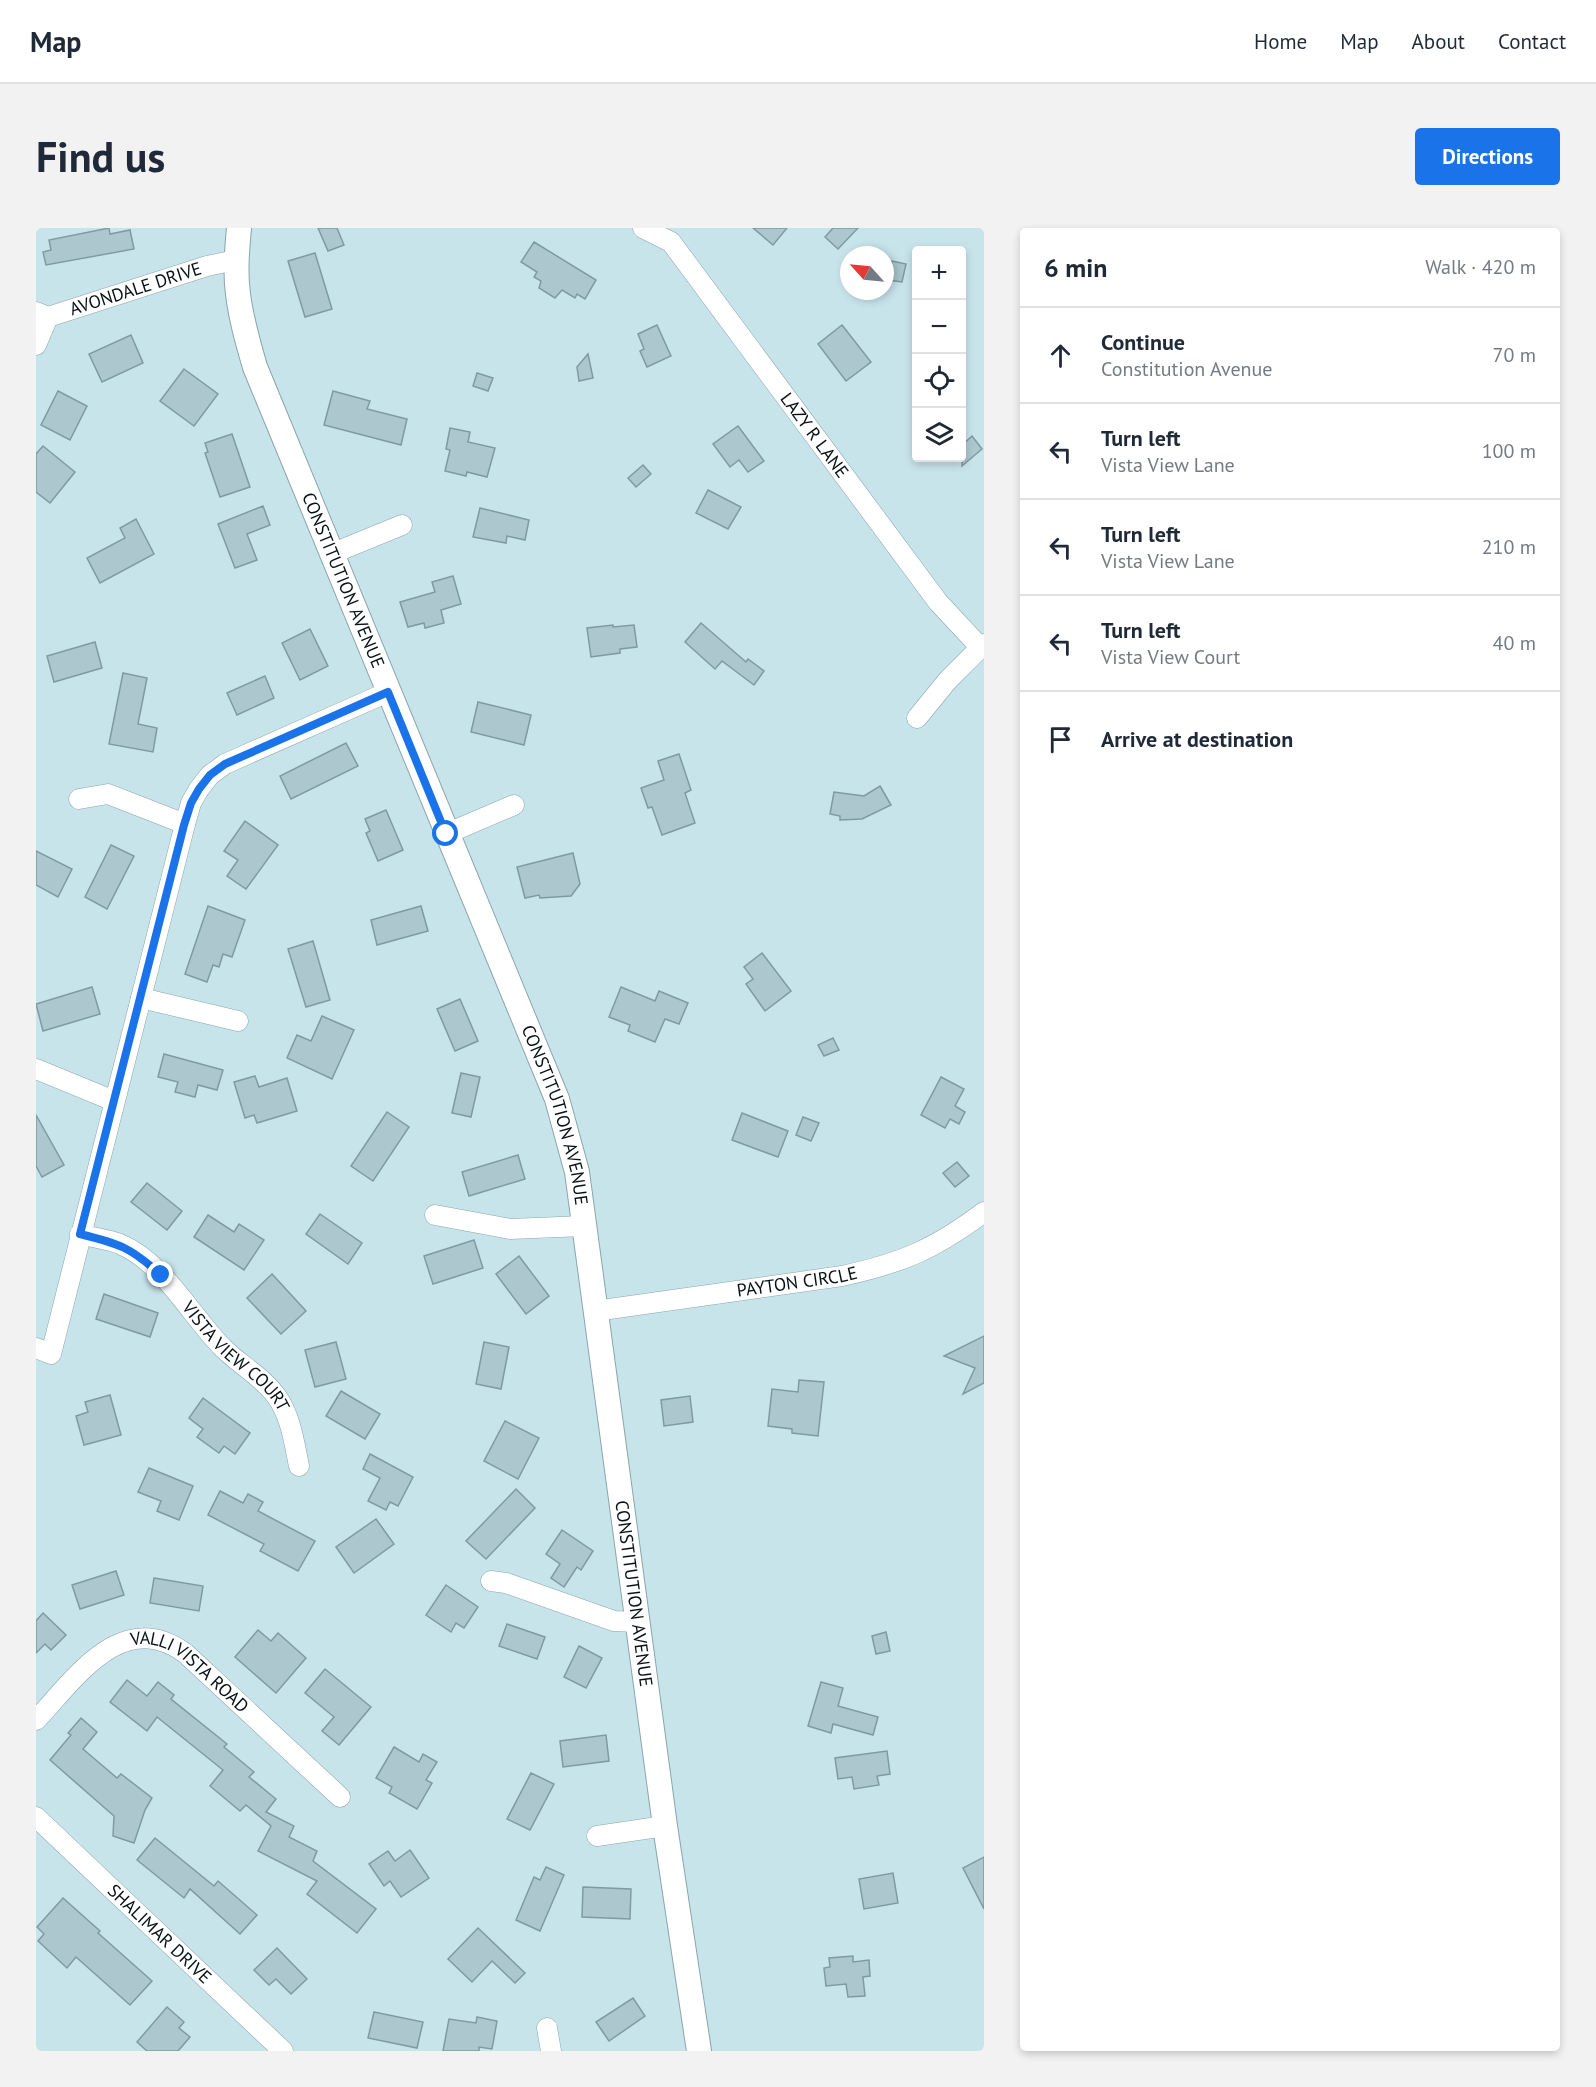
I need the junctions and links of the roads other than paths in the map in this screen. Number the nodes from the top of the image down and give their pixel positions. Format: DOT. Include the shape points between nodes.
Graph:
graph roads {
  1 [pos="239,228"];
  2 [pos="644,228"];
  3 [pos="674,235"];
  4 [pos="236,260"];
  5 [pos="42,315"];
  6 [pos="36,345"];
  7 [pos="402,525"];
  8 [pos="331,554"];
  9 [pos="982,646"];
  10 [pos="388,692"];
  11 [pos="917,718"];
  12 [pos="79,799"];
  13 [pos="514,806"];
  14 [pos="184,825"];
  15 [pos="446,834"];
  16 [pos="141,998"];
  17 [pos="238,1021"];
  18 [pos="36,1070"];
  19 [pos="114,1101"];
  20 [pos="984,1212"];
  21 [pos="435,1215"];
  22 [pos="584,1226"];
  23 [pos="80,1234"];
  24 [pos="595,1311"];
  25 [pos="36,1348"];
  26 [pos="299,1466"];
  27 [pos="491,1581"];
  28 [pos="637,1622"];
  29 [pos="36,1720"];
  30 [pos="340,1797"];
  31 [pos="36,1817"];
  32 [pos="665,1826"];
  33 [pos="597,1836"];
  34 [pos="547,2028"];
  35 [pos="284,2051"];
  36 [pos="551,2051"];
  37 [pos="699,2051"];
  1 -- 4 [label="main road, CONSTITUTION AVENUE"];
  2 -- 3 [label="street, LAZY R LANE"];
  3 -- 9 [label="street, LAZY R LANE" via="938,602"];
  4 -- 5 [label="street, AVONDALE DRIVE"];
  4 -- 8 [label="main road, CONSTITUTION AVENUE" via="244,331 255,367"];
  5 -- 6 [label="street"];
  7 -- 8 [label="street"];
  8 -- 10 [label="main road, CONSTITUTION AVENUE"];
  9 -- 11 [label="street"];
  10 -- 14 [label="street" via="225,764 199,789"];
  10 -- 15 [label="main road, CONSTITUTION AVENUE"];
  12 -- 14 [label="street" via="108,794"];
  13 -- 15 [label="street"];
  14 -- 16 [label="street"];
  15 -- 22 [label="main road, CONSTITUTION AVENUE" via="557,1099 577,1172"];
  16 -- 17 [label="street"];
  16 -- 19 [label="street"];
  18 -- 19 [label="street"];
  19 -- 23 [label="street"];
  20 -- 24 [label="street, PAYTON CIRCLE" via="933,1246 878,1268"];
  21 -- 22 [label="street" via="510,1229"];
  22 -- 24 [label="main road, CONSTITUTION AVENUE"];
  23 -- 25 [label="street" via="51,1354"];
  23 -- 26 [label="street, VISTA VIEW COURT" via="120,1244 145,1260 220,1345 265,1383 287,1415"];
  24 -- 28 [label="main road, CONSTITUTION AVENUE"];
  27 -- 28 [label="street" via="614,1621"];
  28 -- 32 [label="main road, CONSTITUTION AVENUE"];
  29 -- 30 [label="street, VALLI VISTA ROAD" via="107,1649 133,1639 162,1640 185,1653"];
  31 -- 35 [label="street, SHALIMAR DRIVE"];
  32 -- 33 [label="street"];
  32 -- 37 [label="main road, CONSTITUTION AVENUE"];
  34 -- 36 [label="street"];
}
